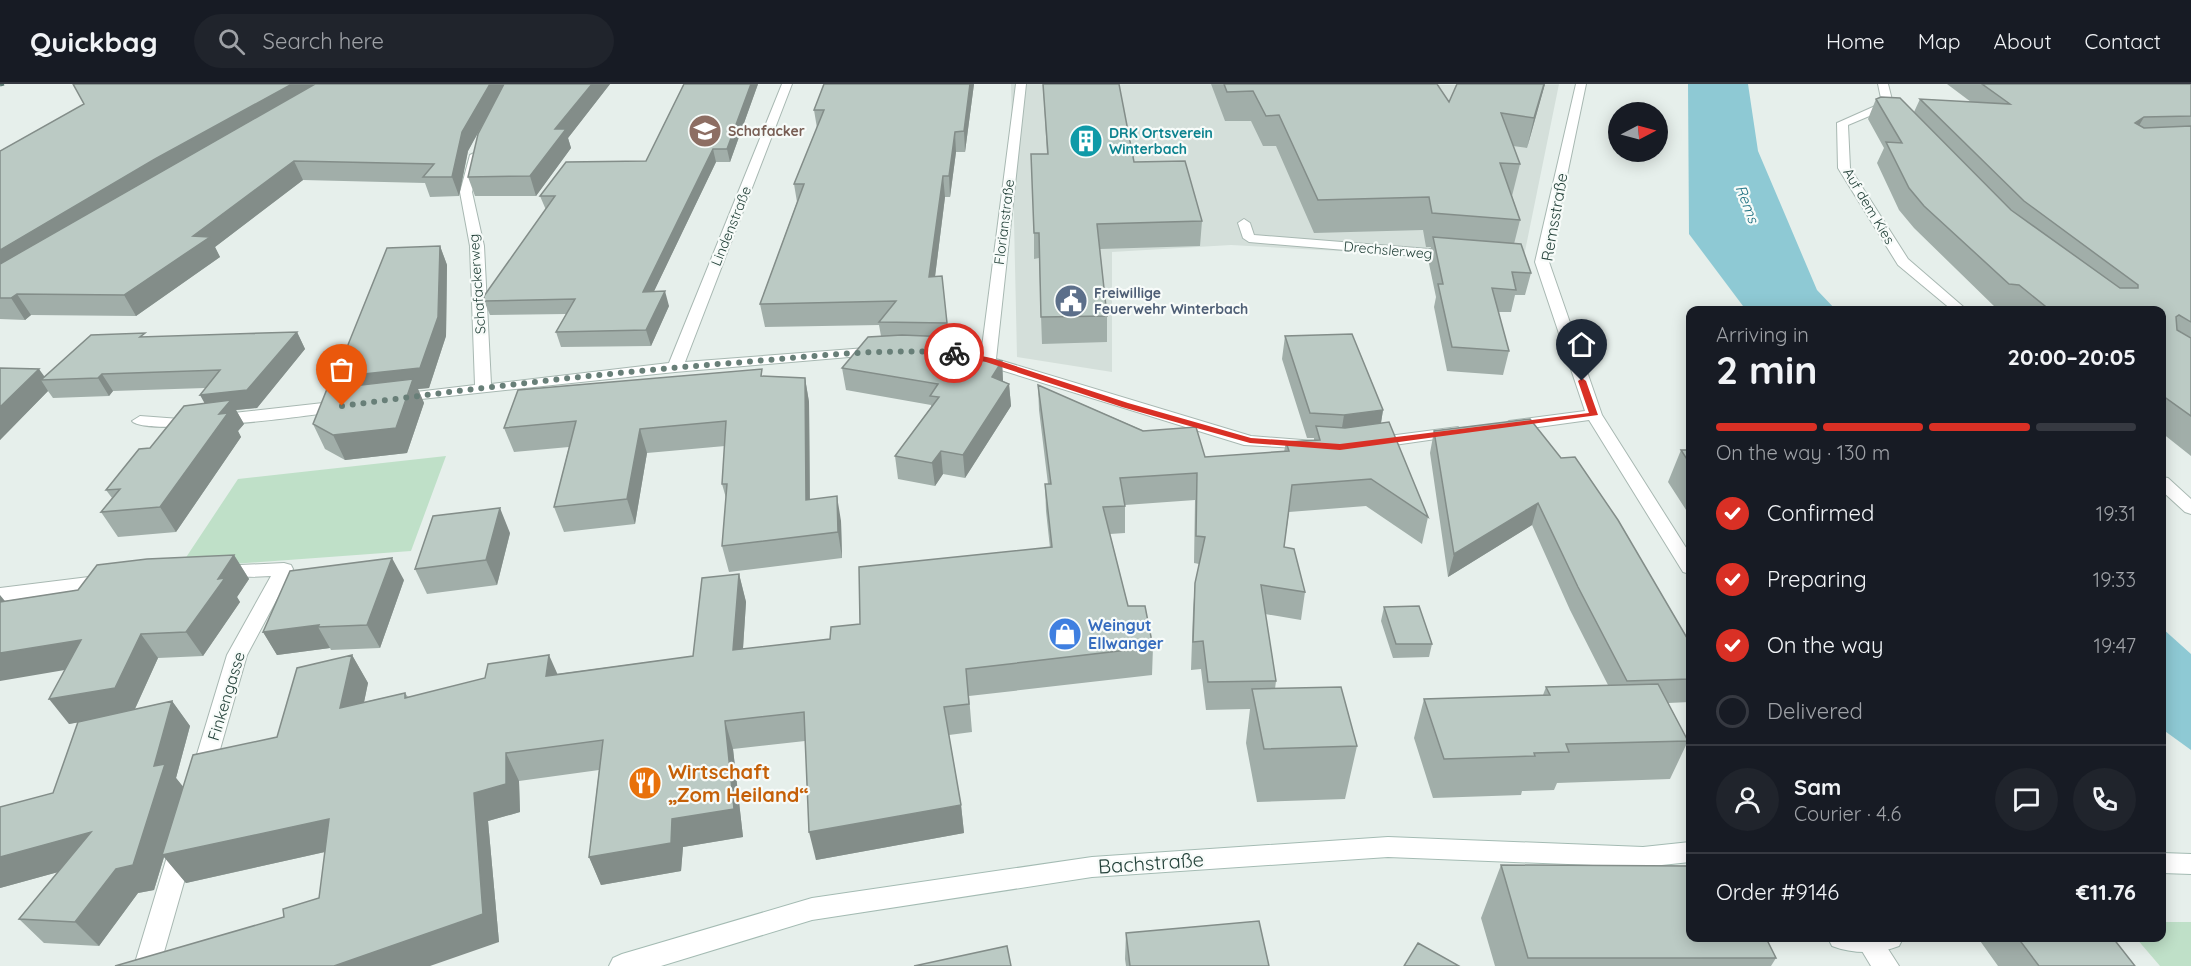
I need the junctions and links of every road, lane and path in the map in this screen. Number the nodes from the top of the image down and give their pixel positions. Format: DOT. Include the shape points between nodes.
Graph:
graph roads {
  1 [pos="787,84"];
  2 [pos="1021,84"];
  3 [pos="1581,84"];
  4 [pos="1883,84"];
  5 [pos="1888,105"];
  6 [pos="1912,130"];
  7 [pos="481,143"];
  8 [pos="1244,223"];
  9 [pos="1464,256"];
  10 [pos="1955,306"];
  11 [pos="893,350"];
  12 [pos="966,355"];
  13 [pos="988,360"];
  14 [pos="675,367"];
  15 [pos="483,387"];
  16 [pos="377,402"];
  17 [pos="354,405"];
  18 [pos="1594,415"];
  19 [pos="140,421"];
  20 [pos="1329,446"];
  21 [pos="1352,446"];
  22 [pos="2166,486"];
  23 [pos="2191,508"];
  24 [pos="1686,562"];
  25 [pos="201,573"];
  26 [pos="130,578"];
  27 [pos="0,595"];
  28 [pos="197,793"];
  29 [pos="187,828"];
  30 [pos="1686,852"];
  31 [pos="2166,863"];
  32 [pos="2191,864"];
  33 [pos="1881,942"];
  34 [pos="147,966"];
  35 [pos="622,966"];
  36 [pos="1886,966"];
  1 -- 14 [label="street, Lindenstraße"];
  2 -- 13 [label="street, Florianstraße"];
  3 -- 18 [label="street, Remsstraße" via="1538,262"];
  4 -- 5 [label="street"];
  5 -- 6 [label="street"];
  5 -- 10 [label="street, Auf dem Kies" via="1842,123 1844,168 1903,262"];
  7 -- 15 [label="street, Schafackerweg" via="466,192 477,246"];
  8 -- 9 [label="street, Drechslerweg" via="1249,238"];
  11 -- 14 [label="street"];
  12 -- 13 [label="street"];
  13 -- 20 [label="street" via="1250,441"];
  14 -- 15 [label="street"];
  15 -- 16 [label="street"];
  17 -- 19 [label="street" via="180,424"];
  18 -- 21 [label="street"];
  18 -- 24 [label="street, Remsstraße"];
  22 -- 23 [label="street"];
  25 -- 28 [label="street, Finkengasse" via="284,569 237,655"];
  26 -- 27 [label="street"];
  29 -- 34 [label="street"];
  30 -- 35 [label="street, Bachstraße" via="1643,857 1388,847 1092,867 812,909"];
  31 -- 32 [label="street"];
  33 -- 36 [label="street"];
}
